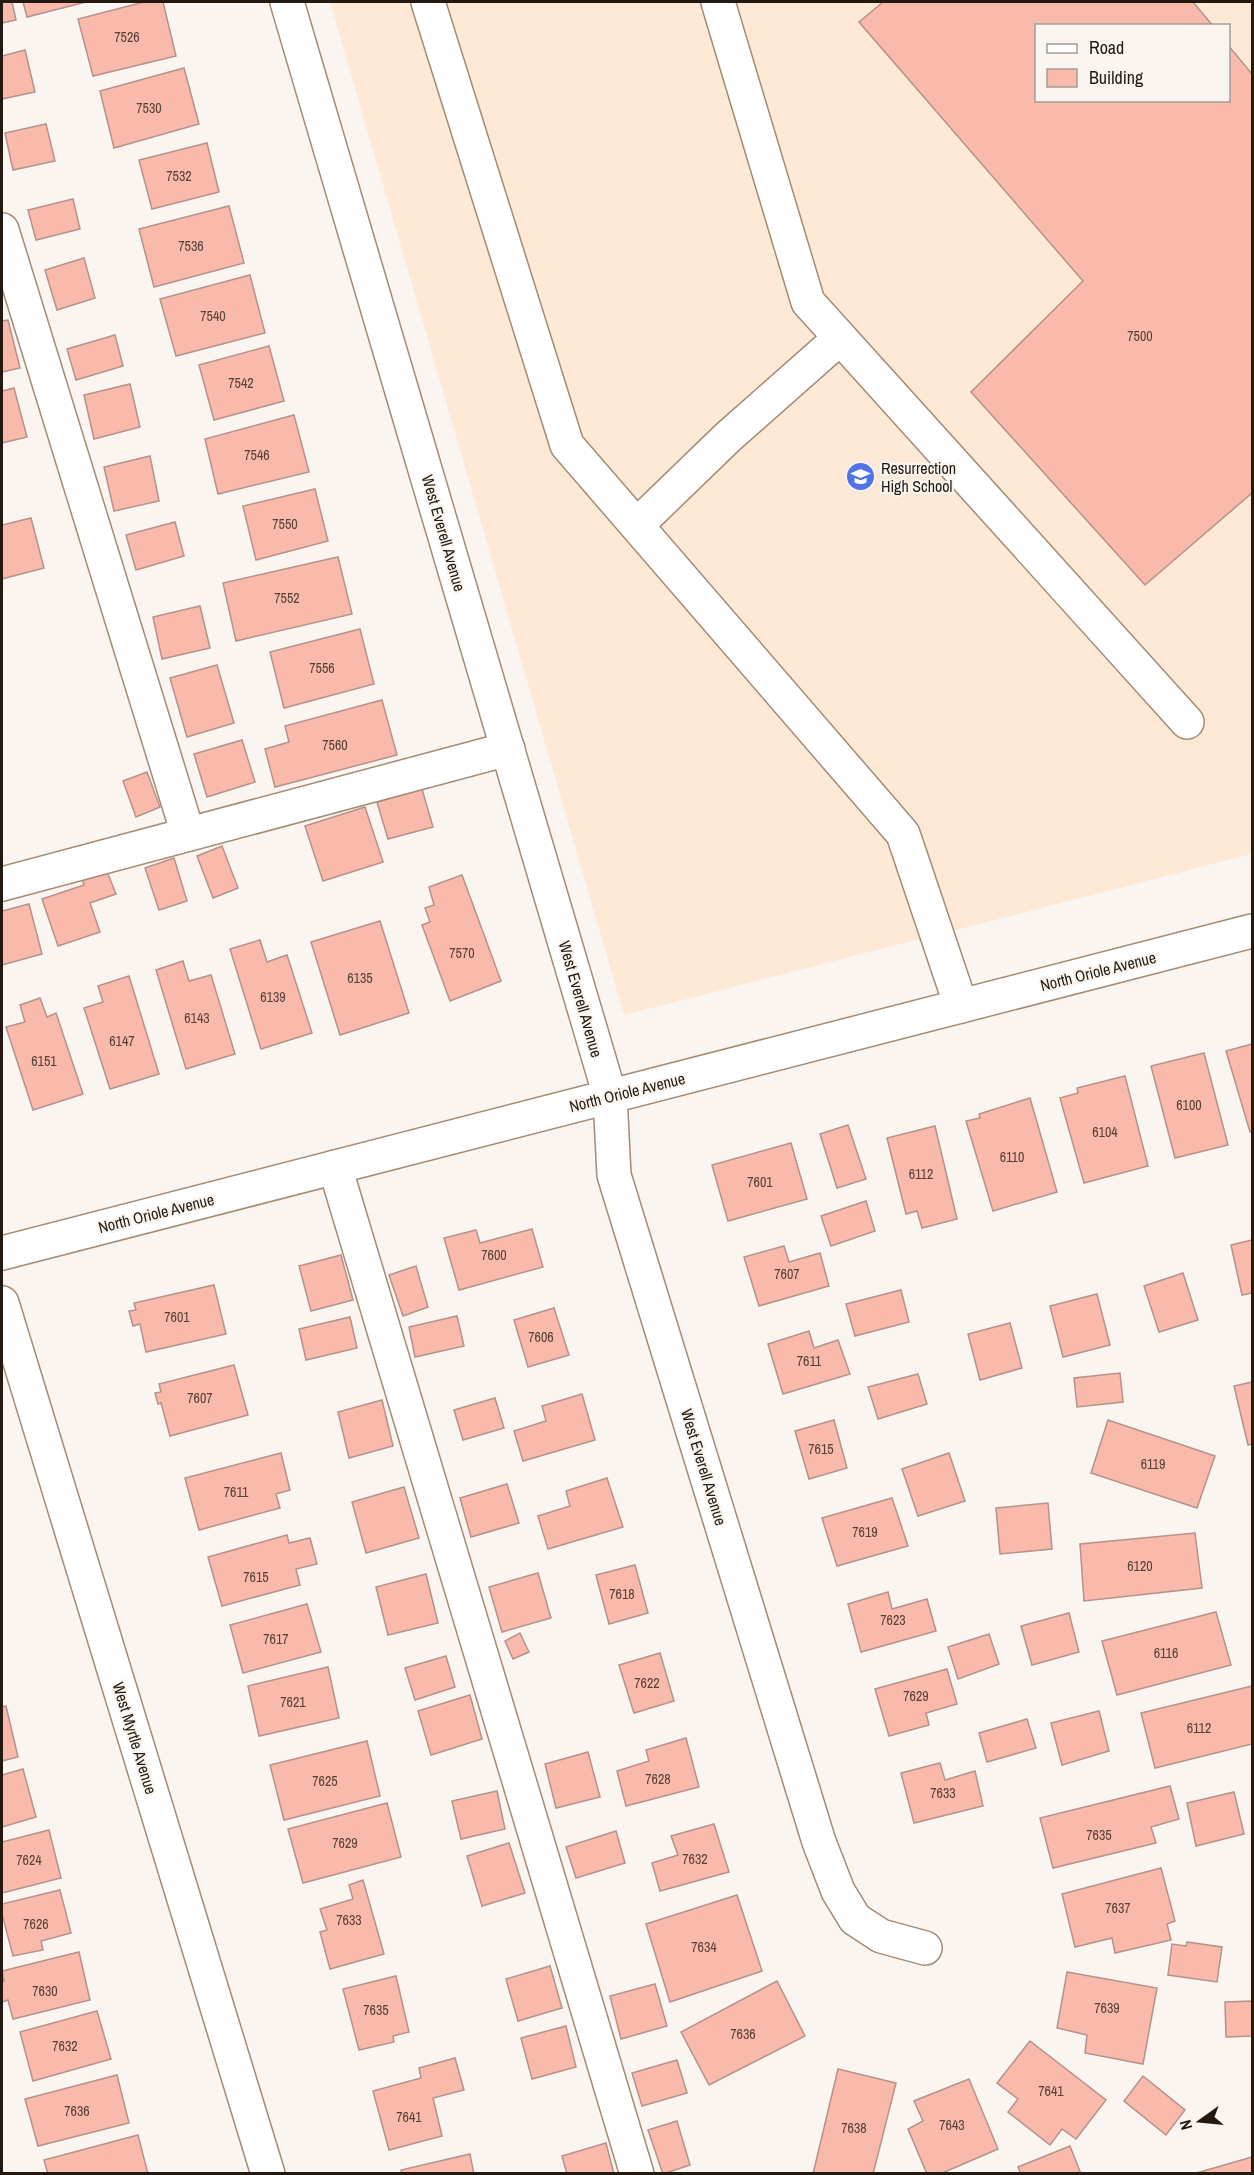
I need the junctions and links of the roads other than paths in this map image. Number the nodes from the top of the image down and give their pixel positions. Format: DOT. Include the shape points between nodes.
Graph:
graph roads {
  1 [pos="287,2"];
  2 [pos="428,2"];
  3 [pos="718,2"];
  4 [pos="2,230"];
  5 [pos="840,338"];
  6 [pos="637,525"];
  7 [pos="1187,722"];
  8 [pos="508,749"];
  9 [pos="188,834"];
  10 [pos="2,884"];
  11 [pos="1252,931"];
  12 [pos="961,1006"];
  13 [pos="610,1096"];
  14 [pos="335,1167"];
  15 [pos="2,1253"];
  16 [pos="2,1303"];
  17 [pos="925,1948"];
  18 [pos="268,2174"];
  19 [pos="637,2174"];
  1 -- 8 [label="street, West Everell Avenue"];
  2 -- 6 [label="street" via="567,445"];
  3 -- 5 [label="street" via="808,302"];
  4 -- 9 [label="street"];
  5 -- 6 [label="street" via="728,436"];
  5 -- 7 [label="street"];
  6 -- 12 [label="street" via="903,834"];
  8 -- 9 [label="street"];
  8 -- 13 [label="street, West Everell Avenue"];
  9 -- 10 [label="street"];
  11 -- 12 [label="street, North Oriole Avenue"];
  12 -- 13 [label="street, North Oriole Avenue"];
  13 -- 14 [label="street, North Oriole Avenue"];
  13 -- 17 [label="street, West Everell Avenue" via="614,1175 819,1842 838,1891 855,1919 880,1936"];
  14 -- 15 [label="street, North Oriole Avenue"];
  14 -- 19 [label="street"];
  16 -- 18 [label="street, West Myrtle Avenue"];
}
